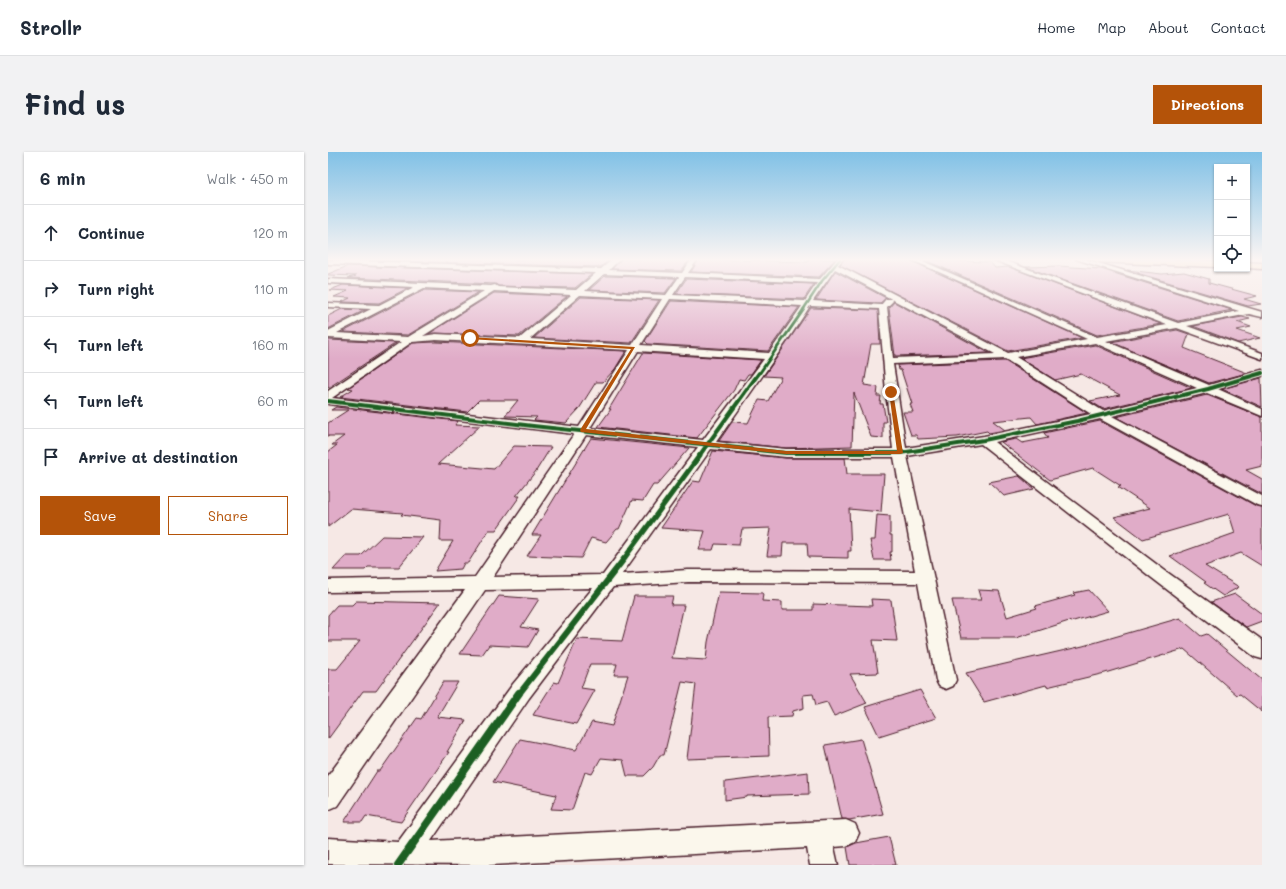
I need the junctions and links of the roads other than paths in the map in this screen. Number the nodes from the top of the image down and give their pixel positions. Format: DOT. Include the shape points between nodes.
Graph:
graph roads {
  1 [pos="409,292"];
  2 [pos="487,292"];
  3 [pos="580,292"];
  4 [pos="585,292"];
  5 [pos="671,292"];
  6 [pos="815,292"];
  7 [pos="876,292"];
  8 [pos="989,292"];
  9 [pos="1086,292"];
  10 [pos="1188,292"];
  11 [pos="668,297"];
  12 [pos="888,302"];
  13 [pos="807,304"];
  14 [pos="328,305"];
  15 [pos="380,307"];
  16 [pos="1250,311"];
  17 [pos="1262,315"];
  18 [pos="1180,326"];
  19 [pos="328,334"];
  20 [pos="1096,339"];
  21 [pos="410,340"];
  22 [pos="522,341"];
  23 [pos="634,348"];
  24 [pos="771,356"];
  25 [pos="1007,356"];
  26 [pos="1262,356"];
  27 [pos="888,361"];
  28 [pos="1262,373"];
  29 [pos="1208,389"];
  30 [pos="328,396"];
  31 [pos="328,401"];
  32 [pos="1262,413"];
  33 [pos="1101,415"];
  34 [pos="583,430"];
  35 [pos="984,440"];
  36 [pos="708,444"];
  37 [pos="900,453"];
  38 [pos="1262,502"];
  39 [pos="925,577"];
  40 [pos="608,581"];
  41 [pos="480,583"];
  42 [pos="328,586"];
  43 [pos="1262,651"];
  44 [pos="946,680"];
  45 [pos="328,797"];
  46 [pos="846,833"];
  47 [pos="818,834"];
  48 [pos="328,851"];
  49 [pos="402,860"];
  50 [pos="824,865"];
  1 -- 15 [label="street"];
  2 -- 21 [label="street"];
  3 -- 22 [label="street"];
  4 -- 11 [label="street"];
  5 -- 11 [label="street"];
  6 -- 13 [label="street"];
  7 -- 12 [label="street"];
  8 -- 20 [label="street"];
  9 -- 18 [label="street"];
  10 -- 16 [label="street"];
  11 -- 13 [label="street"];
  11 -- 23 [label="street"];
  12 -- 13 [label="street"];
  12 -- 25 [label="street"];
  12 -- 27 [label="street"];
  13 -- 24 [label="street"];
  14 -- 15 [label="street"];
  15 -- 19 [label="street"];
  16 -- 17 [label="street"];
  16 -- 18 [label="street"];
  18 -- 20 [label="street"];
  18 -- 26 [label="street"];
  19 -- 21 [label="street"];
  20 -- 25 [label="street"];
  20 -- 29 [label="street"];
  21 -- 22 [label="street" via="436,338"];
  21 -- 30 [label="street"];
  22 -- 23 [label="street"];
  23 -- 24 [label="street"];
  23 -- 34 [label="street"];
  24 -- 36 [label="street"];
  25 -- 27 [label="street"];
  25 -- 33 [label="street"];
  27 -- 37 [label="street"];
  28 -- 29 [label="street"];
  29 -- 32 [label="street"];
  29 -- 33 [label="street"];
  31 -- 34 [label="street"];
  33 -- 35 [label="street"];
  33 -- 38 [label="street"];
  34 -- 36 [label="street"];
  34 -- 41 [label="street"];
  35 -- 37 [label="street"];
  35 -- 43 [label="street"];
  36 -- 37 [label="street" via="786,453"];
  36 -- 40 [label="street"];
  37 -- 39 [label="street"];
  39 -- 40 [label="street" via="688,576"];
  39 -- 44 [label="street"];
  40 -- 41 [label="street"];
  40 -- 49 [label="street" via="520,691"];
  41 -- 42 [label="street"];
  41 -- 45 [label="street"];
  46 -- 47 [label="street"];
  47 -- 49 [label="street"];
  47 -- 50 [label="street"];
  48 -- 49 [label="street"];
}
